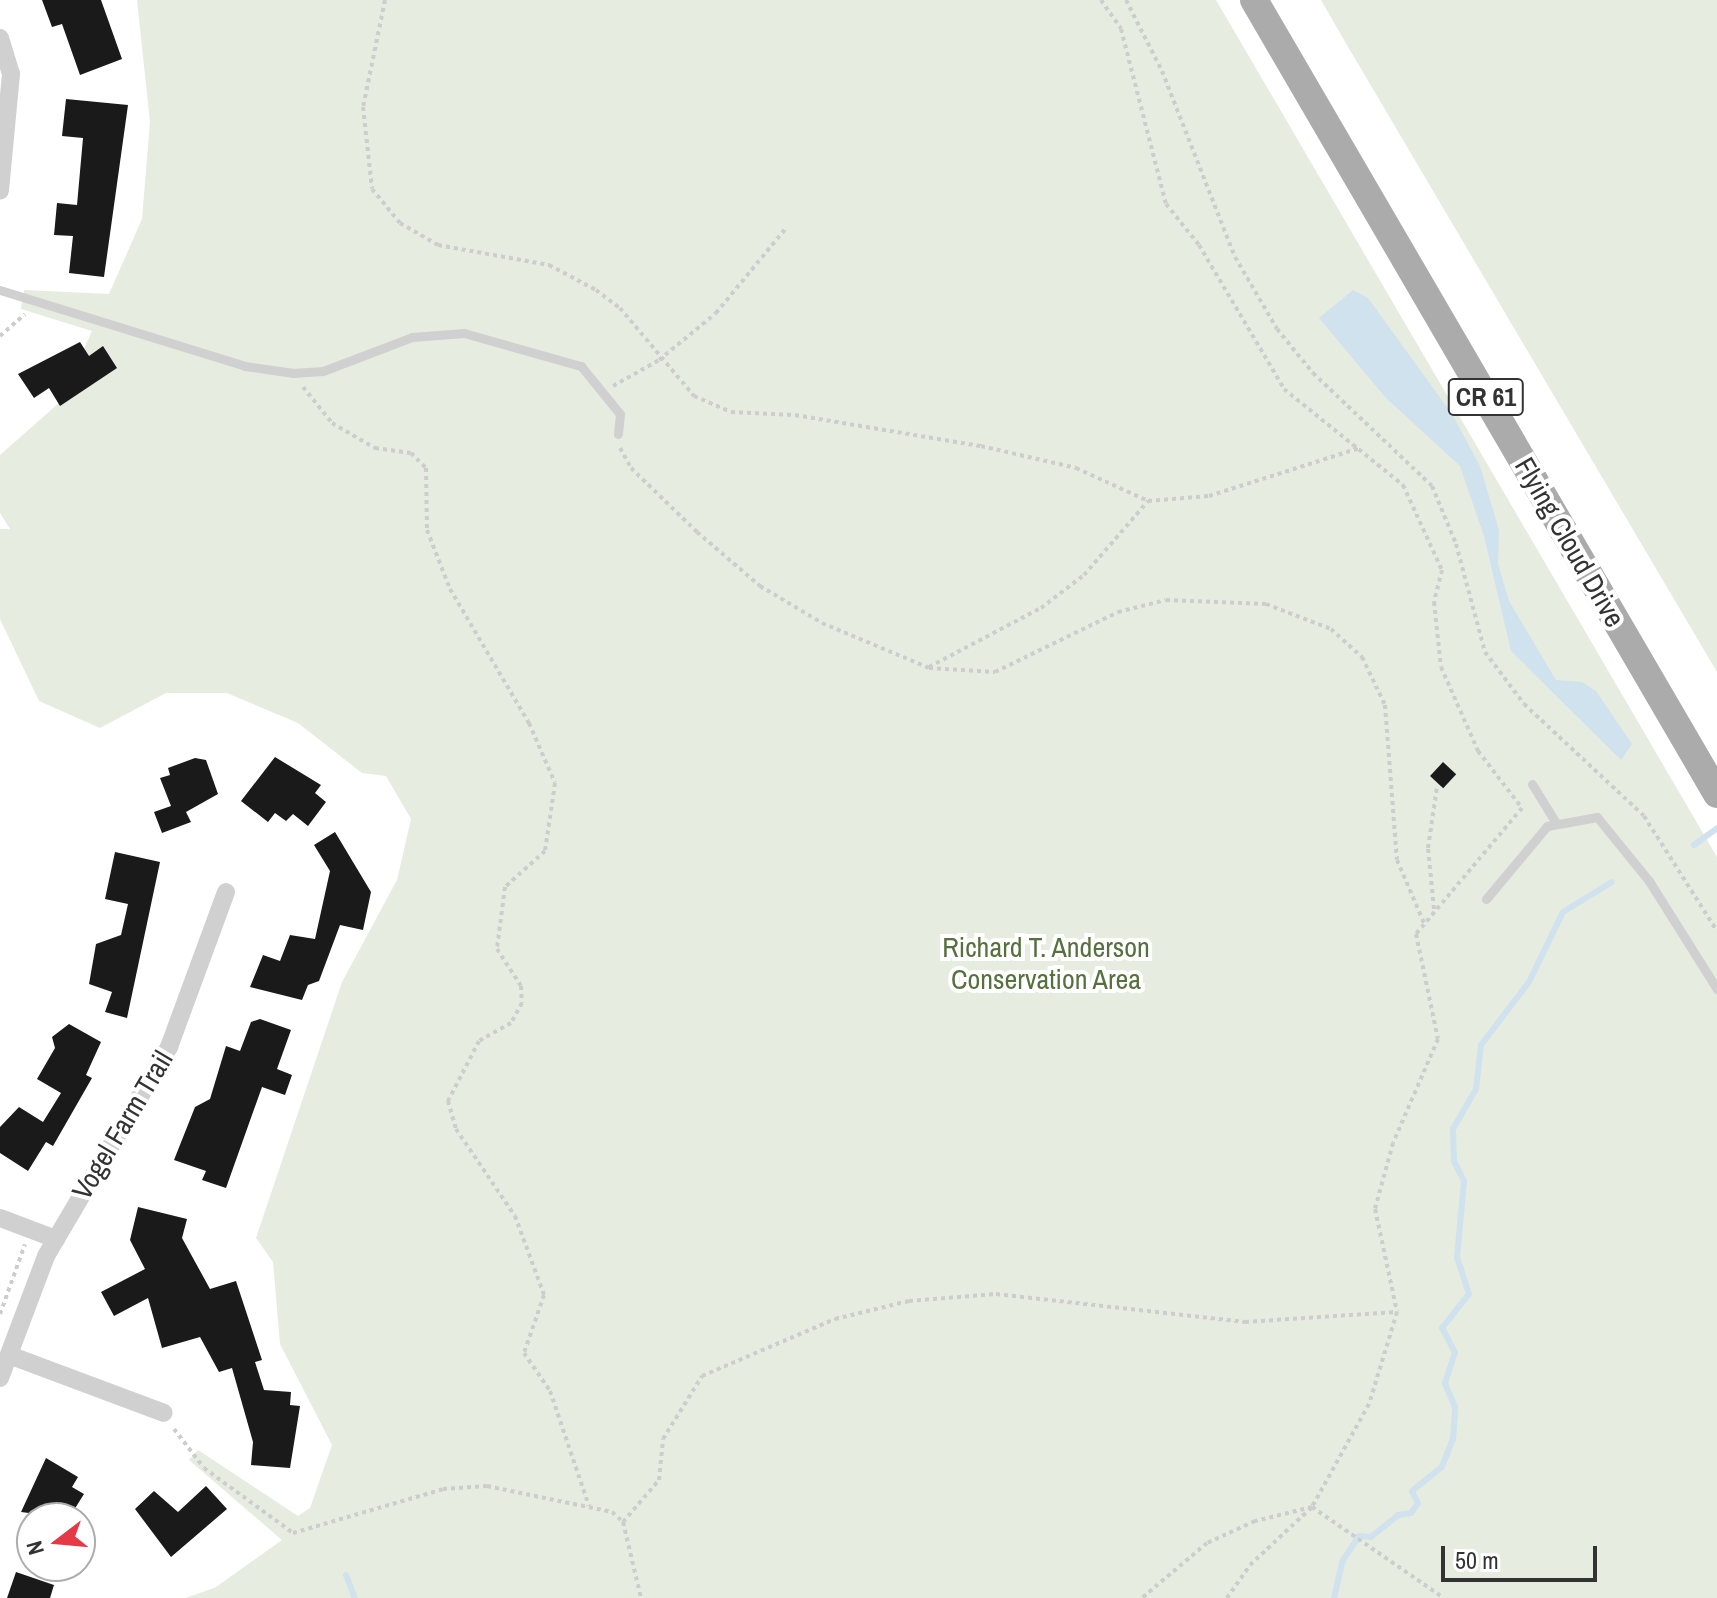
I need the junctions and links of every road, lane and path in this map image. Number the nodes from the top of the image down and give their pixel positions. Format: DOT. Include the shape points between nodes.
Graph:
graph roads {
  1 [pos="385,0"];
  2 [pos="1101,0"];
  3 [pos="1126,0"];
  4 [pos="1254,0"];
  5 [pos="0,38"];
  6 [pos="0,190"];
  7 [pos="786,228"];
  8 [pos="0,290"];
  9 [pos="31,299"];
  10 [pos="0,336"];
  11 [pos="659,360"];
  12 [pos="293,373"];
  13 [pos="604,392"];
  14 [pos="618,434"];
  15 [pos="1359,448"];
  16 [pos="1148,501"];
  17 [pos="929,668"];
  18 [pos="1532,784"];
  19 [pos="1437,787"];
  20 [pos="1717,794"];
  21 [pos="1556,823"];
  22 [pos="226,892"];
  23 [pos="1486,899"];
  24 [pos="1434,909"];
  25 [pos="1424,923"];
  26 [pos="1717,931"];
  27 [pos="1717,989"];
  28 [pos="0,1218"];
  29 [pos="30,1230"];
  30 [pos="56,1239"];
  31 [pos="1397,1312"];
  32 [pos="0,1314"];
  33 [pos="9,1355"];
  34 [pos="0,1378"];
  35 [pos="164,1413"];
  36 [pos="589,1506"];
  37 [pos="1312,1507"];
  38 [pos="623,1522"];
  39 [pos="641,1598"];
  40 [pos="1142,1598"];
  41 [pos="1227,1598"];
  42 [pos="1444,1598"];
  1 -- 11 [label="path" via="363,107 372,189 400,223 438,245 549,265 596,290 620,308"];
  2 -- 15 [label="path" via="1121,29 1166,204 1199,245 1284,389"];
  3 -- 26 [label="path" via="1162,71 1235,257 1277,329 1313,373 1432,486 1456,544 1485,652 1524,704 1644,816"];
  4 -- 20 [label="main road, Flying Cloud Drive / CR 61"];
  5 -- 6 [label="street" via="11,74"];
  7 -- 11 [label="path" via="716,313"];
  8 -- 9 [label="lane"];
  9 -- 10 [label="path"];
  9 -- 12 [label="lane" via="245,366"];
  11 -- 13 [label="path"];
  11 -- 16 [label="path" via="694,396 731,412 795,415 981,446 1076,468"];
  12 -- 13 [label="lane" via="323,371 412,337 464,333 562,356"];
  12 -- 36 [label="path" via="332,423 375,448 411,453 426,468 427,530 450,589 529,723 555,783 545,851 505,887 497,949 521,986 522,1003 511,1023 479,1041 448,1101 456,1129 515,1216 544,1295 524,1353 550,1391"];
  13 -- 14 [label="lane" via="620,414"];
  14 -- 17 [label="path" via="631,468 760,586 822,623"];
  15 -- 16 [label="path" via="1209,496"];
  15 -- 24 [label="path" via="1403,485 1425,529 1442,570 1434,602 1441,667 1478,751 1522,808"];
  16 -- 17 [label="path" via="1084,575 1052,600"];
  17 -- 25 [label="path" via="995,672 1118,612 1166,600 1225,600 1305,615 1362,657 1385,705 1397,860"];
  18 -- 21 [label="lane"];
  19 -- 24 [label="path" via="1428,848"];
  21 -- 23 [label="lane"];
  21 -- 27 [label="lane" via="1597,817 1649,881"];
  22 -- 30 [label="street, Vogel Farm Trail" via="169,1047"];
  24 -- 25 [label="path"];
  25 -- 31 [label="path" via="1416,934 1438,1039 1393,1143 1375,1209"];
  28 -- 29 [label="street"];
  29 -- 30 [label="street"];
  29 -- 32 [label="path"];
  30 -- 33 [label="street, Vogel Farm Trail"];
  31 -- 37 [label="path" via="1369,1404"];
  31 -- 38 [label="path" via="1245,1322 996,1294 909,1301 835,1319 702,1376 663,1439 659,1480"];
  33 -- 34 [label="street, Vogel Farm Trail"];
  33 -- 35 [label="street"];
  35 -- 36 [label="path" via="204,1468 293,1533 443,1489 487,1486"];
  36 -- 38 [label="path"];
  37 -- 40 [label="path" via="1207,1543"];
  37 -- 41 [label="path"];
  37 -- 42 [label="path"];
  38 -- 39 [label="path"];
}
